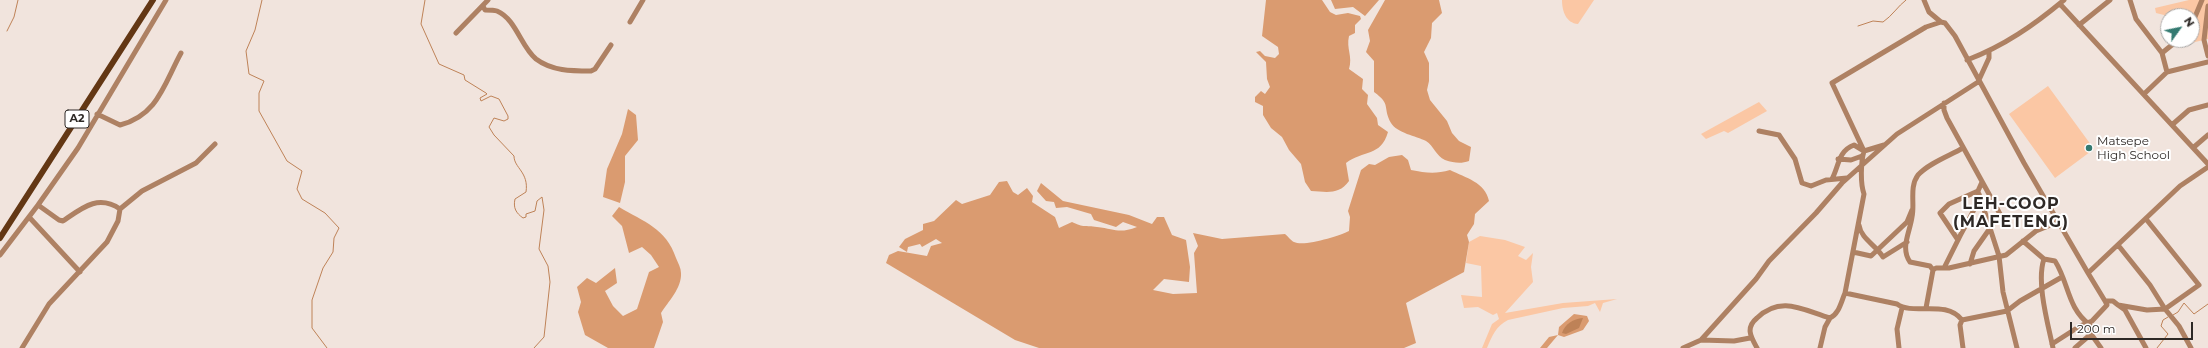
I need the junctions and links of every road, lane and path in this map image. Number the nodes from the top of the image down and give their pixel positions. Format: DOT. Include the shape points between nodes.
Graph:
graph roads {
  1 [pos="153,0"];
  2 [pos="166,0"];
  3 [pos="488,0"];
  4 [pos="643,0"];
  5 [pos="1924,0"];
  6 [pos="2064,0"];
  7 [pos="2110,0"];
  8 [pos="2130,0"];
  9 [pos="2207,0"];
  10 [pos="2060,4"];
  11 [pos="2208,5"];
  12 [pos="483,6"];
  13 [pos="630,22"];
  14 [pos="1941,22"];
  15 [pos="2079,25"];
  16 [pos="456,33"];
  17 [pos="611,45"];
  18 [pos="2168,48"];
  19 [pos="1989,52"];
  20 [pos="181,53"];
  21 [pos="2162,53"];
  22 [pos="2208,56"];
  23 [pos="1967,60"];
  24 [pos="2208,62"];
  25 [pos="2167,72"];
  26 [pos="1978,82"];
  27 [pos="2144,94"];
  28 [pos="1944,103"];
  29 [pos="2208,104"];
  30 [pos="97,114"];
  31 [pos="2173,124"];
  32 [pos="1759,131"];
  33 [pos="2208,134"];
  34 [pos="214,144"];
  35 [pos="1884,144"];
  36 [pos="2194,147"];
  37 [pos="1963,148"];
  38 [pos="1863,154"];
  39 [pos="1838,159"];
  40 [pos="1862,164"];
  41 [pos="2208,164"];
  42 [pos="2208,167"];
  43 [pos="1854,172"];
  44 [pos="1848,178"];
  45 [pos="1832,179"];
  46 [pos="1862,181"];
  47 [pos="1982,182"];
  48 [pos="1979,192"];
  49 [pos="38,205"];
  50 [pos="120,209"];
  51 [pos="1912,210"];
  52 [pos="29,218"];
  53 [pos="2146,219"];
  54 [pos="1858,222"];
  55 [pos="2058,222"];
  56 [pos="1990,227"];
  57 [pos="0,238"];
  58 [pos="1958,240"];
  59 [pos="2023,241"];
  60 [pos="1907,242"];
  61 [pos="2118,245"];
  62 [pos="1878,249"];
  63 [pos="1853,252"];
  64 [pos="0,255"];
  65 [pos="1998,256"];
  66 [pos="2044,259"];
  67 [pos="1970,264"];
  68 [pos="1944,268"];
  69 [pos="1933,270"];
  70 [pos="80,272"];
  71 [pos="2088,273"];
  72 [pos="2062,277"];
  73 [pos="2042,288"];
  74 [pos="1845,293"];
  75 [pos="2106,301"];
  76 [pos="2118,305"];
  77 [pos="1902,308"];
  78 [pos="1926,308"];
  79 [pos="2165,308"];
  80 [pos="2007,311"];
  81 [pos="1830,318"];
  82 [pos="1962,320"];
  83 [pos="2087,323"];
  84 [pos="2091,334"];
  85 [pos="1750,338"];
  86 [pos="1701,340"];
  87 [pos="2052,346"];
  88 [pos="22,348"];
  89 [pos="1683,348"];
  90 [pos="1757,348"];
  91 [pos="1820,348"];
  92 [pos="1899,348"];
  93 [pos="1963,348"];
  94 [pos="2017,348"];
  95 [pos="2075,348"];
  96 [pos="2101,348"];
  97 [pos="2146,348"];
  98 [pos="2191,348"];
  1 -- 57 [label="main road, A2"];
  2 -- 30 [label="street"];
  3 -- 12 [label="street"];
  4 -- 13 [label="street"];
  5 -- 14 [label="street" via="1929,12"];
  6 -- 10 [label="street"];
  7 -- 15 [label="street"];
  8 -- 21 [label="street" via="2136,19"];
  9 -- 11 [label="street"];
  10 -- 15 [label="street"];
  10 -- 19 [label="street" via="2030,28"];
  11 -- 22 [label="street" via="2204,40"];
  12 -- 16 [label="street"];
  12 -- 17 [label="street" via="485,10 497,10 506,17 534,58 564,71 595,69"];
  14 -- 23 [label="street" via="1955,36"];
  14 -- 38 [label="street" via="1926,27 1832,83"];
  15 -- 27 [label="street"];
  18 -- 21 [label="street"];
  19 -- 23 [label="street"];
  19 -- 26 [label="street" via="1989,58"];
  20 -- 30 [label="street" via="157,100 140,118 120,125"];
  21 -- 25 [label="street"];
  23 -- 26 [label="street"];
  24 -- 25 [label="street"];
  25 -- 27 [label="street"];
  26 -- 28 [label="street"];
  26 -- 55 [label="street"];
  27 -- 31 [label="street"];
  28 -- 35 [label="street"];
  28 -- 37 [label="street" via="1946,114"];
  29 -- 31 [label="street" via="2189,110"];
  30 -- 49 [label="street" via="78,148"];
  31 -- 36 [label="street"];
  32 -- 45 [label="street" via="1779,135 1795,159 1802,184 1811,186"];
  33 -- 36 [label="street"];
  34 -- 50 [label="street" via="196,163 142,191"];
  35 -- 38 [label="street"];
  35 -- 40 [label="street" via="1881,150"];
  36 -- 41 [label="street"];
  37 -- 47 [label="street"];
  37 -- 51 [label="street" via="1919,175 1914,186"];
  38 -- 39 [label="street" via="1851,160"];
  38 -- 39 [label="street" via="1854,145 1845,150"];
  38 -- 40 [label="street"];
  39 -- 45 [label="street"];
  40 -- 43 [label="street"];
  40 -- 46 [label="street"];
  42 -- 53 [label="street" via="2180,186"];
  43 -- 44 [label="street"];
  43 -- 46 [label="street"];
  44 -- 45 [label="street"];
  44 -- 86 [label="street" via="1769,261"];
  46 -- 54 [label="street" via="1864,194"];
  47 -- 48 [label="street"];
  47 -- 56 [label="street" via="1986,185 2000,214"];
  48 -- 56 [label="street"];
  48 -- 58 [label="street" via="1974,210"];
  48 -- 58 [label="street" via="1949,204 1940,213"];
  49 -- 50 [label="street" via="63,221 88,204 110,203"];
  49 -- 52 [label="street"];
  50 -- 70 [label="street" via="118,221 107,242"];
  51 -- 60 [label="street" via="1913,217"];
  51 -- 62 [label="street" via="1907,222"];
  52 -- 64 [label="street"];
  52 -- 70 [label="street"];
  53 -- 61 [label="street"];
  53 -- 79 [label="street" via="2199,285"];
  54 -- 62 [label="street" via="1865,239"];
  54 -- 63 [label="street"];
  55 -- 59 [label="street" via="2036,231"];
  55 -- 71 [label="street"];
  56 -- 65 [label="street"];
  56 -- 67 [label="street" via="1974,251"];
  58 -- 68 [label="street"];
  59 -- 65 [label="street" via="2016,250 2006,256"];
  59 -- 66 [label="street"];
  60 -- 62 [label="street" via="1883,257"];
  60 -- 69 [label="street" via="1907,257 1910,262 1930,266"];
  61 -- 71 [label="street"];
  61 -- 79 [label="street"];
  62 -- 63 [label="street" via="1871,256"];
  63 -- 74 [label="street"];
  65 -- 67 [label="street"];
  65 -- 80 [label="street"];
  66 -- 72 [label="street" via="2055,260"];
  66 -- 73 [label="street" via="2041,267"];
  67 -- 68 [label="street"];
  68 -- 69 [label="street"];
  69 -- 78 [label="street"];
  70 -- 88 [label="street" via="49,304"];
  71 -- 75 [label="street"];
  72 -- 73 [label="street"];
  72 -- 83 [label="street" via="2071,301 2082,320"];
  73 -- 80 [label="street"];
  73 -- 87 [label="street"];
  74 -- 77 [label="street" via="1897,304"];
  74 -- 81 [label="street" via="1837,312"];
  75 -- 76 [label="street" via="2113,301"];
  75 -- 83 [label="street" via="2107,305"];
  76 -- 79 [label="street" via="2147,310"];
  76 -- 97 [label="street" via="2125,310"];
  77 -- 78 [label="street"];
  77 -- 92 [label="street" via="1897,329"];
  78 -- 82 [label="street" via="1950,311"];
  79 -- 98 [label="street"];
  80 -- 82 [label="street"];
  80 -- 94 [label="street"];
  81 -- 85 [label="street" via="1806,310 1773,306 1753,321 1749,332"];
  81 -- 91 [label="street"];
  82 -- 93 [label="street" via="1960,325"];
  83 -- 84 [label="street" via="2090,325"];
  83 -- 87 [label="street"];
  84 -- 95 [label="street"];
  84 -- 96 [label="street"];
  85 -- 86 [label="street" via="1734,341"];
  85 -- 90 [label="street"];
  86 -- 89 [label="street"];
}
